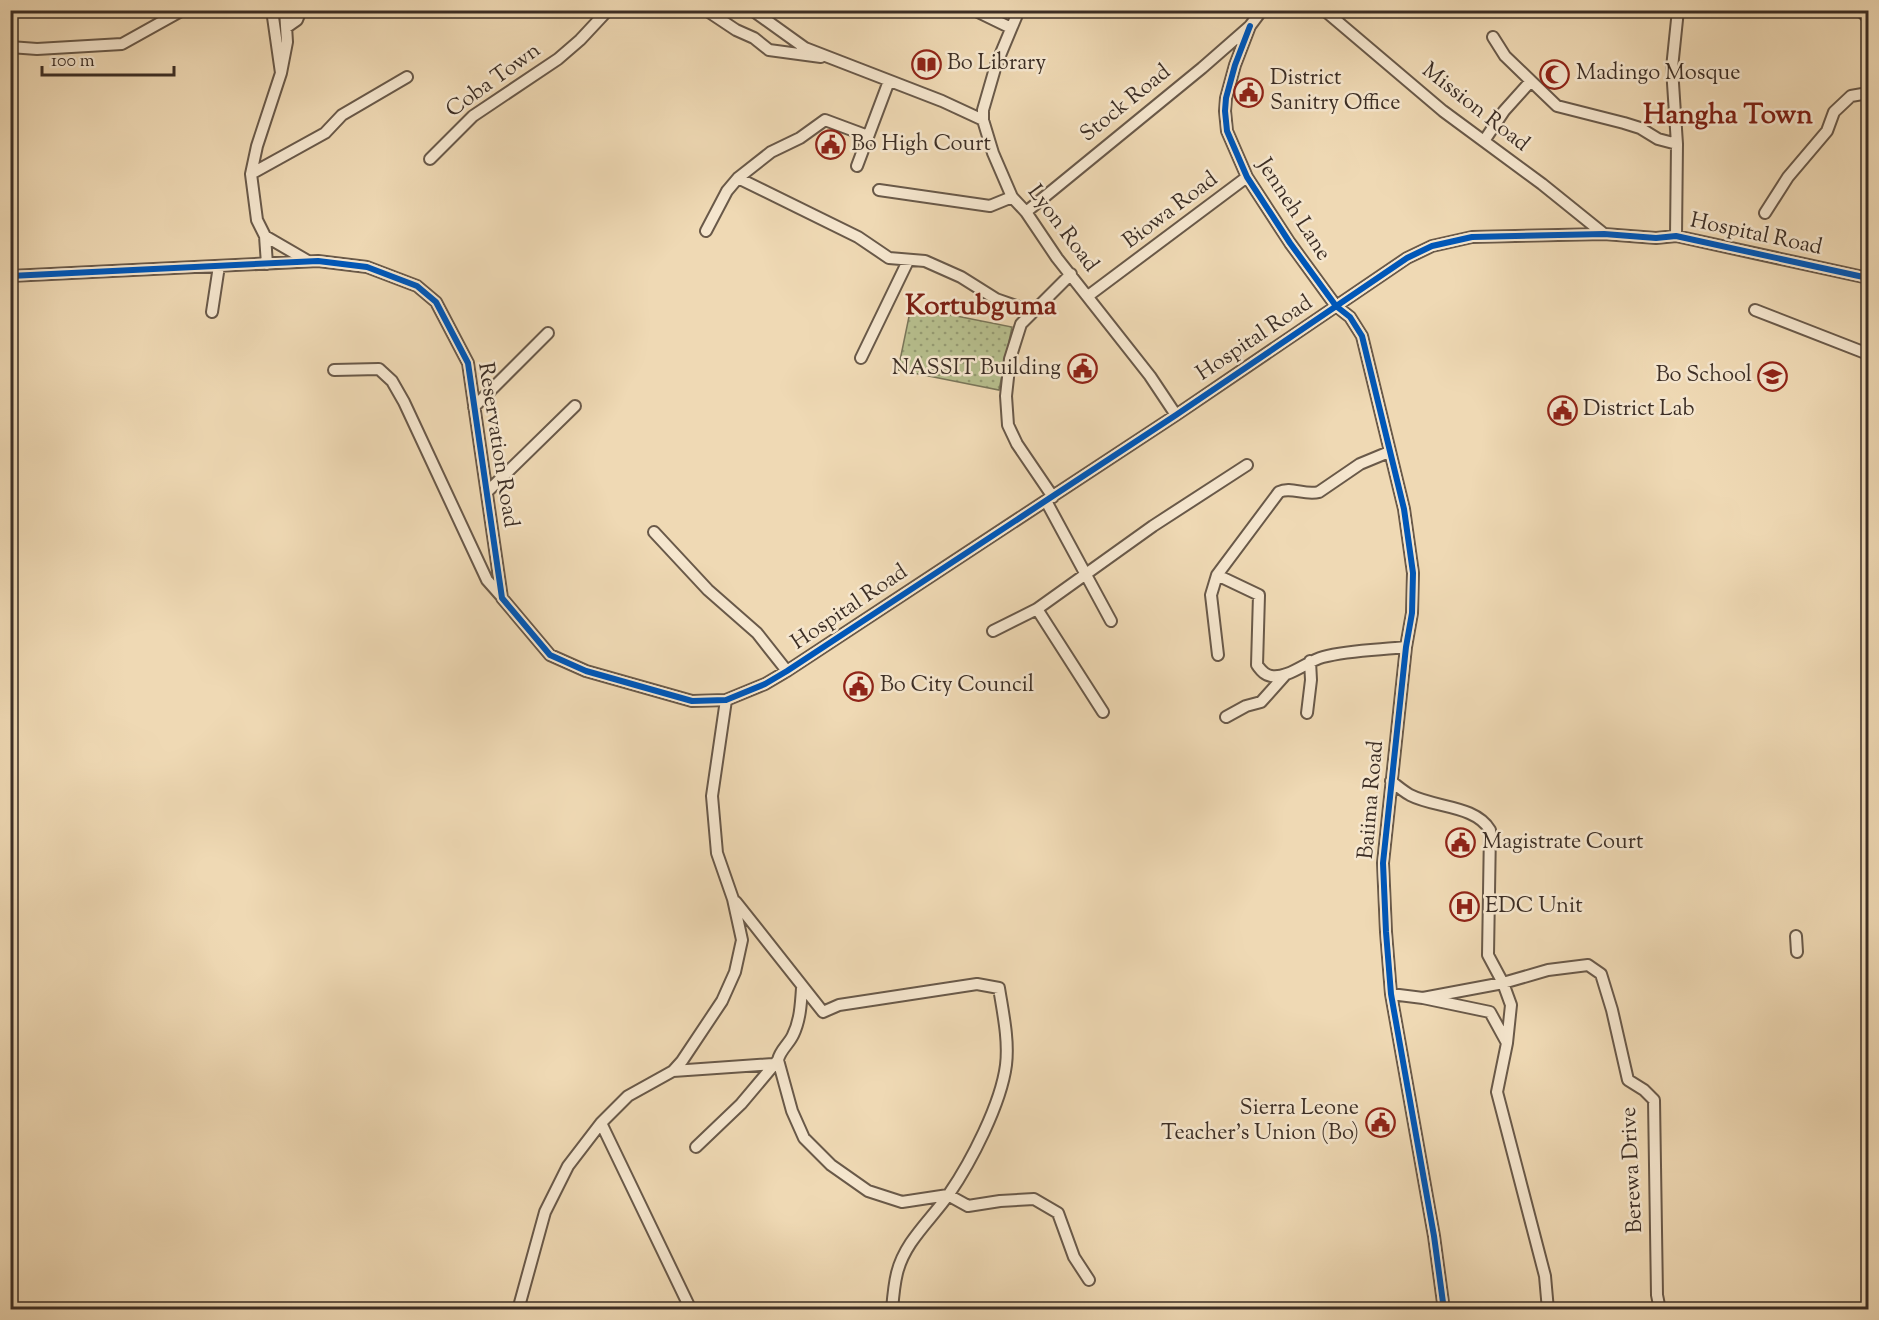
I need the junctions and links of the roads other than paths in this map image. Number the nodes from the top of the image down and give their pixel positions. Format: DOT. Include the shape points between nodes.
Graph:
graph roads {
  1 [pos="183,10"];
  2 [pos="272,10"];
  3 [pos="285,10"];
  4 [pos="301,10"];
  5 [pos="608,10"];
  6 [pos="706,10"];
  7 [pos="752,10"];
  8 [pos="974,10"];
  9 [pos="1019,10"];
  10 [pos="1262,10"];
  11 [pos="1324,10"];
  12 [pos="1678,10"];
  13 [pos="1860,10"];
  14 [pos="1869,18"];
  15 [pos="1250,26"];
  16 [pos="287,27"];
  17 [pos="1011,28"];
  18 [pos="1493,37"];
  19 [pos="10,47"];
  20 [pos="833,58"];
  21 [pos="281,72"];
  22 [pos="407,77"];
  23 [pos="889,81"];
  24 [pos="1531,81"];
  25 [pos="1869,93"];
  26 [pos="983,120"];
  27 [pos="868,136"];
  28 [pos="1484,141"];
  29 [pos="1677,144"];
  30 [pos="430,159"];
  31 [pos="857,166"];
  32 [pos="251,174"];
  33 [pos="1247,177"];
  34 [pos="738,178"];
  35 [pos="879,190"];
  36 [pos="1012,197"];
  37 [pos="1026,212"];
  38 [pos="1765,213"];
  39 [pos="706,231"];
  40 [pos="1604,234"];
  41 [pos="265,236"];
  42 [pos="1676,236"];
  43 [pos="308,261"];
  44 [pos="908,261"];
  45 [pos="267,264"];
  46 [pos="219,266"];
  47 [pos="1071,274"];
  48 [pos="10,276"];
  49 [pos="1869,278"];
  50 [pos="1088,296"];
  51 [pos="1336,306"];
  52 [pos="1755,310"];
  53 [pos="212,312"];
  54 [pos="1033,312"];
  55 [pos="548,333"];
  56 [pos="1869,354"];
  57 [pos="861,357"];
  58 [pos="334,370"];
  59 [pos="474,406"];
  60 [pos="575,406"];
  61 [pos="1176,415"];
  62 [pos="1389,452"];
  63 [pos="1247,465"];
  64 [pos="487,492"];
  65 [pos="1049,499"];
  66 [pos="654,532"];
  67 [pos="1086,575"];
  68 [pos="1217,575"];
  69 [pos="502,598"];
  70 [pos="1037,609"];
  71 [pos="1111,621"];
  72 [pos="993,631"];
  73 [pos="1406,647"];
  74 [pos="1218,655"];
  75 [pos="1310,661"];
  76 [pos="787,671"];
  77 [pos="1286,673"];
  78 [pos="726,700"];
  79 [pos="1103,712"];
  80 [pos="1307,713"];
  81 [pos="1226,717"];
  82 [pos="1391,781"];
  83 [pos="733,899"];
  84 [pos="1796,936"];
  85 [pos="1797,952"];
  86 [pos="1503,983"];
  87 [pos="802,988"];
  88 [pos="1391,994"];
  89 [pos="1424,998"];
  90 [pos="1507,1043"];
  91 [pos="776,1062"];
  92 [pos="673,1071"];
  93 [pos="601,1123"];
  94 [pos="696,1147"];
  95 [pos="948,1195"];
  96 [pos="1089,1280"];
  97 [pos="518,1310"];
  98 [pos="692,1310"];
  99 [pos="892,1310"];
  100 [pos="1444,1310"];
  101 [pos="1548,1310"];
  102 [pos="1660,1310"];
  1 -- 19 [label="street" via="122,44"];
  2 -- 21 [label="street"];
  3 -- 16 [label="street"];
  4 -- 16 [label="street" via="297,20"];
  5 -- 30 [label="street, Coba Town" via="558,59 474,116"];
  6 -- 20 [label="street" via="770,50"];
  7 -- 20 [label="street" via="805,48"];
  8 -- 17 [label="street"];
  9 -- 17 [label="street, Lyon Road"];
  10 -- 15 [label="street"];
  11 -- 28 [label="street, Mission Road"];
  12 -- 29 [label="street" via="1672,68"];
  13 -- 14 [label="street"];
  15 -- 33 [label="street, Jenneh Lane" via="1235,65 1225,111 1227,130"];
  15 -- 37 [label="street, Stock Road"];
  16 -- 21 [label="street"];
  17 -- 26 [label="street, Lyon Road" via="982,110"];
  18 -- 24 [label="street" via="1505,56"];
  20 -- 23 [label="street"];
  21 -- 32 [label="street"];
  22 -- 32 [label="street" via="342,115 326,133"];
  23 -- 26 [label="street"];
  23 -- 27 [label="street"];
  24 -- 28 [label="street"];
  24 -- 29 [label="street" via="1557,106 1640,128"];
  25 -- 38 [label="street" via="1851,96 1834,112 1827,131 1788,177"];
  26 -- 36 [label="street, Lyon Road"];
  27 -- 31 [label="street"];
  27 -- 34 [label="street" via="825,120 771,152"];
  28 -- 40 [label="street, Mission Road"];
  29 -- 42 [label="street"];
  32 -- 41 [label="street" via="257,220"];
  33 -- 50 [label="street, Biowa Road"];
  33 -- 51 [label="street, Jenneh Lane"];
  34 -- 39 [label="street"];
  34 -- 44 [label="street" via="858,237 889,258"];
  35 -- 36 [label="street" via="990,206"];
  36 -- 37 [label="street, Lyon Road"];
  37 -- 47 [label="street, Lyon Road"];
  40 -- 42 [label="street, Hospital Road"];
  40 -- 51 [label="street, Hospital Road" via="1472,237 1432,246 1407,258"];
  41 -- 43 [label="street"];
  41 -- 45 [label="street"];
  42 -- 49 [label="street, Hospital Road"];
  43 -- 45 [label="street, Reservation Road"];
  43 -- 59 [label="street, Reservation Road" via="367,267 417,286 436,302 468,363"];
  44 -- 54 [label="street" via="925,261 961,277 996,300"];
  44 -- 57 [label="street"];
  45 -- 46 [label="street, Reservation Road"];
  46 -- 48 [label="street, Reservation Road"];
  46 -- 53 [label="street"];
  47 -- 50 [label="street, Lyon Road"];
  47 -- 54 [label="street"];
  50 -- 61 [label="street, Lyon Road"];
  51 -- 61 [label="street, Hospital Road"];
  51 -- 62 [label="street, Baiima Road" via="1350,317 1362,336"];
  52 -- 56 [label="street"];
  54 -- 65 [label="street" via="1021,324 1010,359 1005,396 1008,425"];
  55 -- 59 [label="street"];
  58 -- 69 [label="street" via="379,369 392,381 487,580"];
  59 -- 64 [label="street, Reservation Road"];
  60 -- 64 [label="street"];
  61 -- 65 [label="street, Hospital Road"];
  62 -- 68 [label="street" via="1360,464 1311,495 1285,489 1279,492"];
  62 -- 73 [label="street, Baiima Road" via="1404,509 1413,573"];
  63 -- 67 [label="street"];
  64 -- 69 [label="street, Reservation Road"];
  65 -- 67 [label="street"];
  65 -- 76 [label="street, Hospital Road"];
  66 -- 76 [label="street" via="708,590 757,633"];
  67 -- 70 [label="street"];
  67 -- 71 [label="street"];
  68 -- 74 [label="street" via="1211,595"];
  68 -- 77 [label="street" via="1259,595 1257,665 1264,674"];
  69 -- 78 [label="street" via="550,655 586,671 692,701"];
  70 -- 72 [label="street"];
  70 -- 79 [label="street"];
  73 -- 75 [label="street"];
  73 -- 82 [label="street, Baiima Road"];
  75 -- 77 [label="street"];
  75 -- 80 [label="street"];
  76 -- 78 [label="street, Hospital Road"];
  77 -- 81 [label="street" via="1261,702"];
  78 -- 83 [label="street" via="712,796 717,853"];
  82 -- 86 [label="street" via="1411,795 1473,815 1490,830 1488,955"];
  82 -- 88 [label="street, Baiima Road" via="1383,863"];
  83 -- 87 [label="street"];
  83 -- 92 [label="street" via="742,940 735,972 722,1001"];
  84 -- 85 [label="street"];
  86 -- 89 [label="street, Berewa Drive"];
  86 -- 90 [label="street" via="1511,1005"];
  86 -- 102 [label="street, Berewa Drive" via="1548,970 1588,965 1601,975 1628,1080 1654,1100"];
  87 -- 91 [label="street" via="793,1036"];
  87 -- 95 [label="street" via="823,1012 839,1005 977,984 999,988 1006,1043 1002,1087 972,1157"];
  88 -- 89 [label="street"];
  88 -- 100 [label="street, Baiima Road"];
  89 -- 90 [label="street" via="1490,1012"];
  90 -- 101 [label="street" via="1497,1092 1545,1276"];
  91 -- 92 [label="street"];
  91 -- 94 [label="street" via="741,1104"];
  91 -- 95 [label="street" via="804,1138 831,1165 868,1191 902,1202"];
  92 -- 93 [label="street" via="628,1095"];
  93 -- 97 [label="street" via="568,1166 545,1212"];
  93 -- 98 [label="street"];
  95 -- 96 [label="street" via="968,1206 1034,1199 1054,1209 1074,1257"];
  95 -- 99 [label="street" via="910,1243 897,1272"];
}
